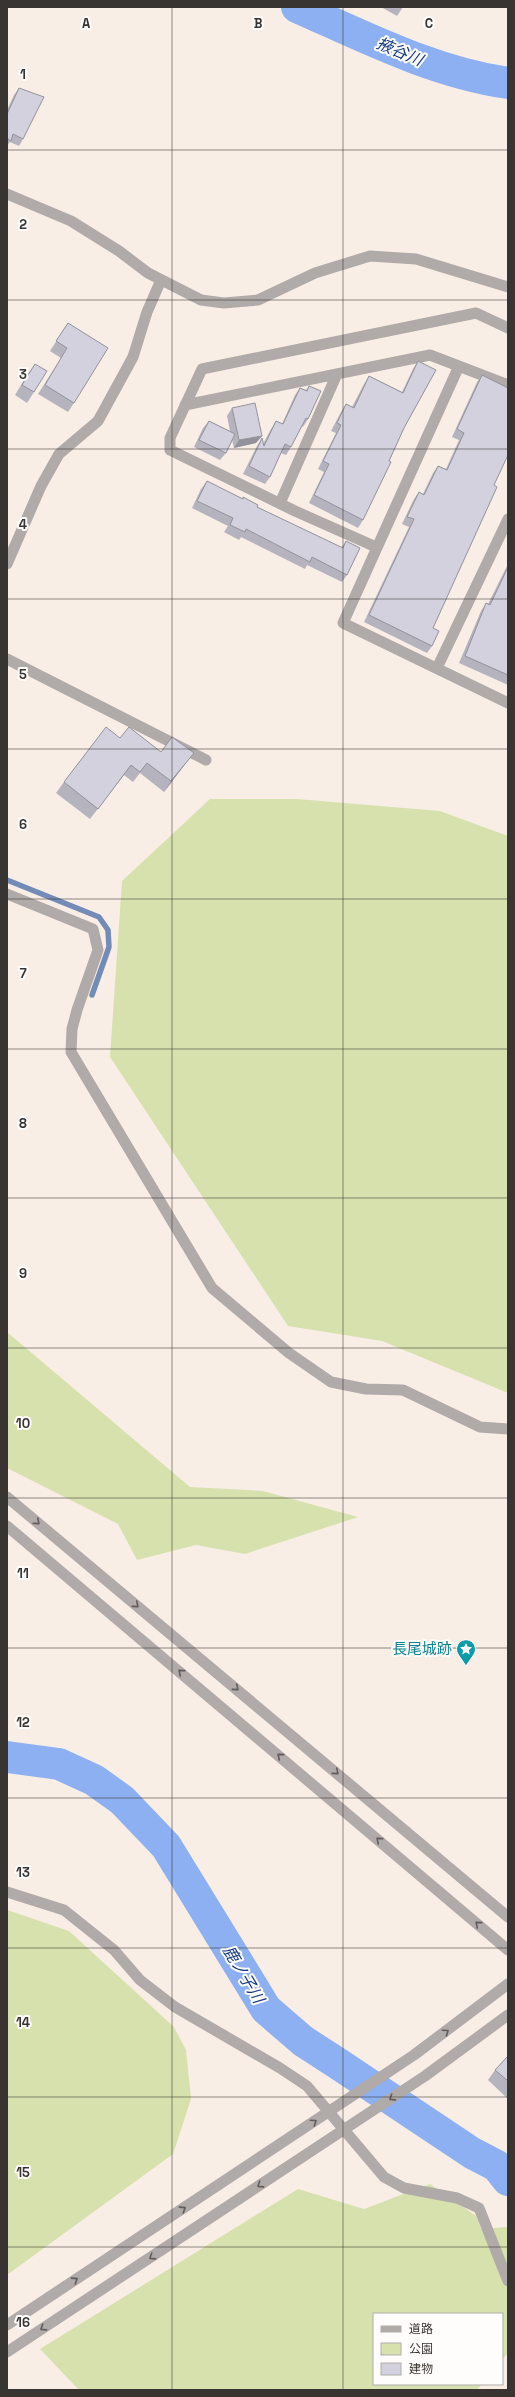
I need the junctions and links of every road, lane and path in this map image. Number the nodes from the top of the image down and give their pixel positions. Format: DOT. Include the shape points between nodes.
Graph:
graph roads {
  1 [pos="7,194"];
  2 [pos="161,280"];
  3 [pos="508,287"];
  4 [pos="508,328"];
  5 [pos="459,366"];
  6 [pos="337,374"];
  7 [pos="508,385"];
  8 [pos="185,405"];
  9 [pos="280,503"];
  10 [pos="508,519"];
  11 [pos="376,547"];
  12 [pos="7,564"];
  13 [pos="7,659"];
  14 [pos="437,668"];
  15 [pos="508,703"];
  16 [pos="206,760"];
  17 [pos="7,894"];
  18 [pos="508,1429"];
  19 [pos="7,1496"];
  20 [pos="7,1526"];
  21 [pos="7,1892"];
  22 [pos="508,1917"];
  23 [pos="508,1950"];
  24 [pos="508,1984"];
  25 [pos="508,2015"];
  26 [pos="508,2281"];
  27 [pos="7,2325"];
  28 [pos="7,2352"];
  1 -- 2 [label="street" via="71,221"];
  2 -- 3 [label="street" via="201,300 224,303 258,300 314,273 370,256 416,259"];
  2 -- 12 [label="street" via="147,312 133,357 98,421 59,454 41,486"];
  4 -- 8 [label="street" via="476,313 202,369"];
  5 -- 6 [label="street" via="430,355"];
  5 -- 7 [label="street"];
  5 -- 11 [label="street"];
  6 -- 8 [label="street"];
  6 -- 9 [label="street"];
  8 -- 9 [label="street" via="170,438 170,450"];
  9 -- 11 [label="street"];
  10 -- 14 [label="street"];
  11 -- 14 [label="street" via="344,623"];
  13 -- 16 [label="street"];
  14 -- 15 [label="street"];
  17 -- 18 [label="street" via="93,929 98,950 86,979 74,1023 71,1052 212,1288 289,1353 331,1382 366,1389 403,1390 480,1427"];
  19 -- 22 [label="street, one-way"];
  23 -- 20 [label="street, one-way"];
  21 -- 26 [label="street" via="64,1910 114,1950 140,1980 175,2007 306,2086 384,2177 404,2188 457,2198 479,2208"];
  27 -- 24 [label="street, one-way" via="414,2055"];
  25 -- 28 [label="street, one-way" via="425,2076"];
}
